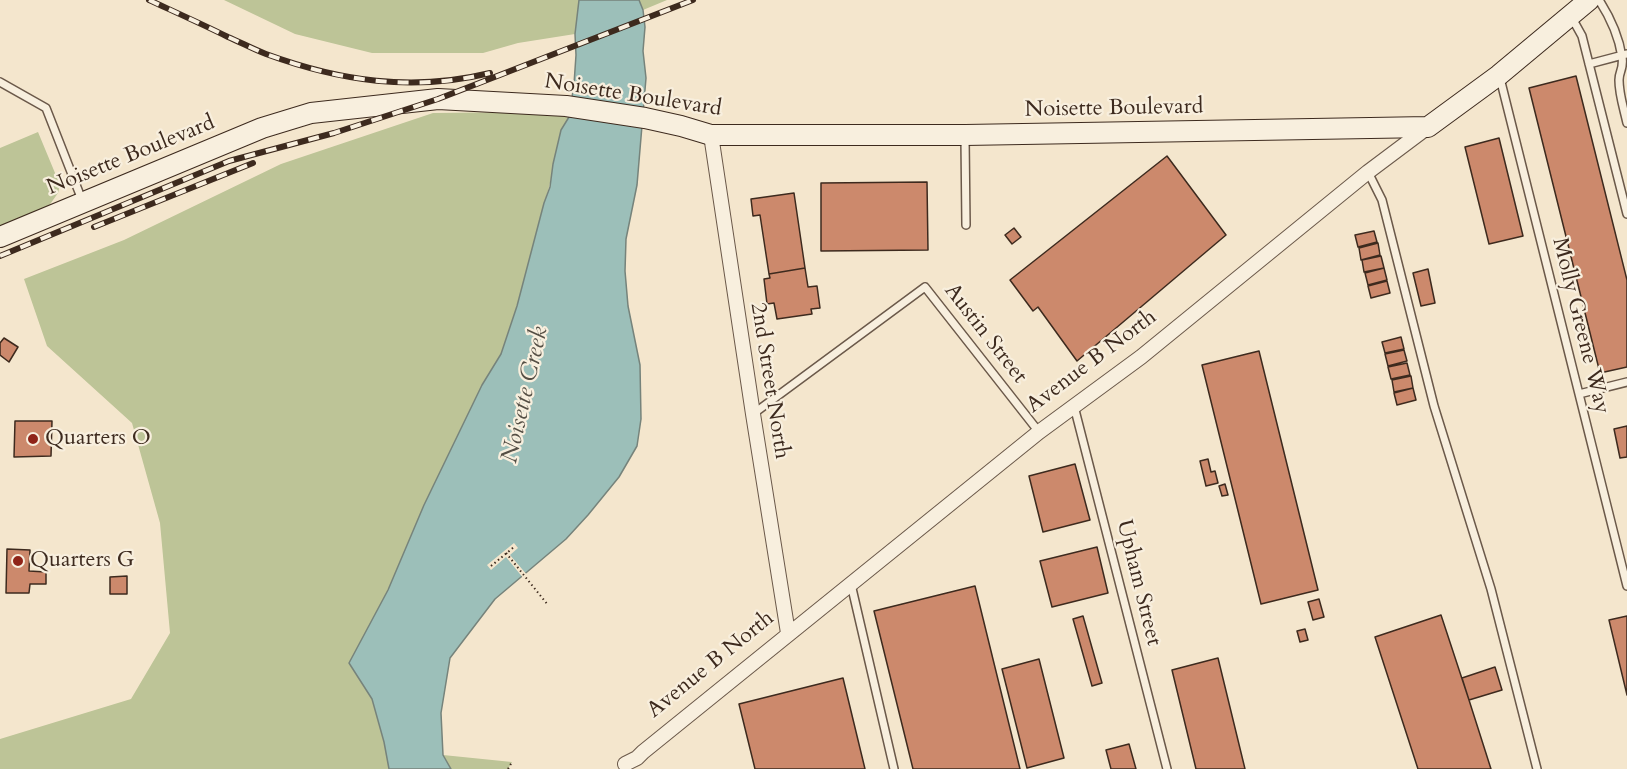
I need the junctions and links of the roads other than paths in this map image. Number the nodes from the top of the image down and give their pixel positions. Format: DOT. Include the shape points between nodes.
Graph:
graph roads {
  1 [pos="1589,0"];
  2 [pos="1599,0"];
  3 [pos="1570,16"];
  4 [pos="1625,55"];
  5 [pos="1589,64"];
  6 [pos="1499,75"];
  7 [pos="0,82"];
  8 [pos="1627,123"];
  9 [pos="1428,127"];
  10 [pos="711,135"];
  11 [pos="965,135"];
  12 [pos="1368,172"];
  13 [pos="1624,186"];
  14 [pos="82,202"];
  15 [pos="1627,214"];
  16 [pos="966,225"];
  17 [pos="0,237"];
  18 [pos="1627,382"];
  19 [pos="1579,394"];
  20 [pos="1074,406"];
  21 [pos="753,414"];
  22 [pos="1039,432"];
  23 [pos="851,584"];
  24 [pos="1627,586"];
  25 [pos="788,633"];
  26 [pos="625,764"];
  27 [pos="894,769"];
  28 [pos="1167,769"];
  29 [pos="1537,769"];
  1 -- 3 [label="street, Avenue B North"];
  2 -- 4 [label="lane"];
  3 -- 5 [label="lane" via="1582,36"];
  3 -- 6 [label="street, Avenue B North"];
  4 -- 5 [label="lane"];
  4 -- 8 [label="lane" via="1619,77"];
  5 -- 13 [label="lane"];
  6 -- 9 [label="street, Avenue B North"];
  6 -- 19 [label="lane, Molly Greene Way"];
  7 -- 14 [label="lane" via="46,108"];
  9 -- 11 [label="street, Noisette Boulevard"];
  9 -- 12 [label="street, Avenue B North"];
  10 -- 11 [label="street, Noisette Boulevard"];
  10 -- 14 [label="street, Noisette Boulevard" via="645,118 566,106 438,99 311,113"];
  10 -- 21 [label="street, 2nd Street North"];
  11 -- 16 [label="lane"];
  12 -- 20 [label="street, Avenue B North" via="1141,357"];
  12 -- 29 [label="lane" via="1382,200 1434,406 1491,589"];
  13 -- 15 [label="lane"];
  14 -- 17 [label="street, Noisette Boulevard"];
  18 -- 19 [label="lane"];
  19 -- 24 [label="lane, Molly Greene Way"];
  20 -- 22 [label="street, Avenue B North"];
  20 -- 28 [label="lane, Upham Street"];
  21 -- 22 [label="lane, Austin Street" via="925,287"];
  21 -- 25 [label="street, 2nd Street North"];
  22 -- 23 [label="street, Avenue B North"];
  23 -- 25 [label="street, Avenue B North"];
  23 -- 27 [label="lane"];
  25 -- 26 [label="street, Avenue B North"];
}
